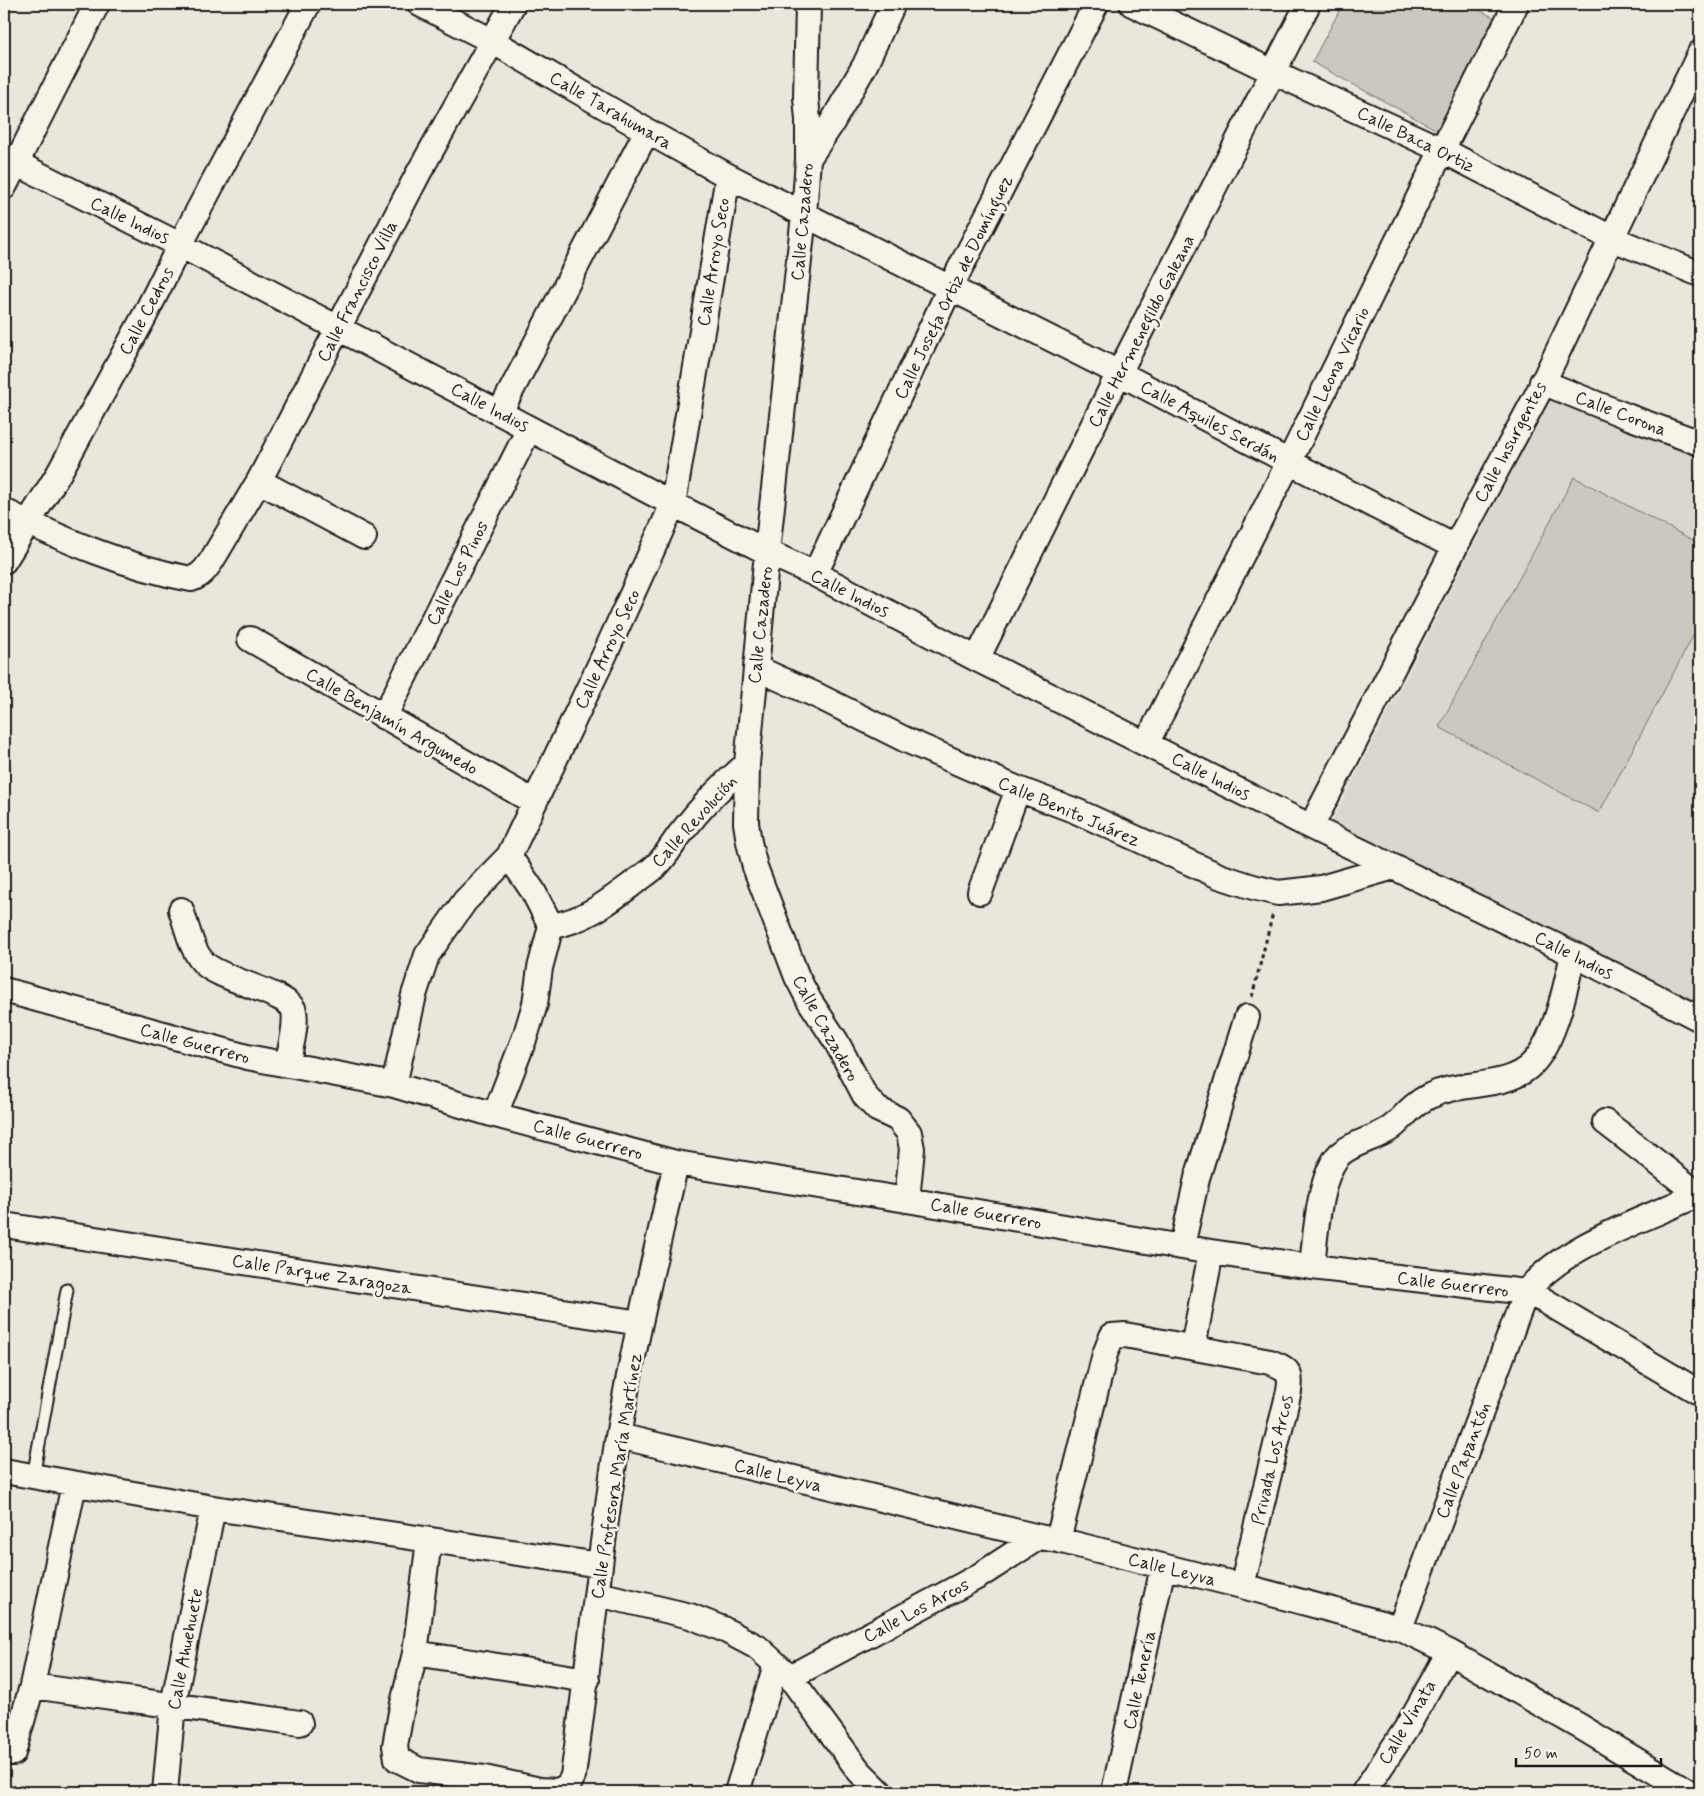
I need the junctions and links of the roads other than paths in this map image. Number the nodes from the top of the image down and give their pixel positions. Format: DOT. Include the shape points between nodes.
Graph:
graph roads {
  1 [pos="97,4"];
  2 [pos="308,4"];
  3 [pos="420,4"];
  4 [pos="513,4"];
  5 [pos="808,4"];
  6 [pos="893,4"];
  7 [pos="1096,4"];
  8 [pos="1132,4"];
  9 [pos="1308,4"];
  10 [pos="1516,4"];
  11 [pos="492,41"];
  12 [pos="1700,53"];
  13 [pos="1273,72"];
  14 [pos="647,131"];
  15 [pos="1442,150"];
  16 [pos="808,160"];
  17 [pos="10,161"];
  18 [pos="728,176"];
  19 [pos="4,187"];
  20 [pos="804,215"];
  21 [pos="1613,239"];
  22 [pos="180,245"];
  23 [pos="1700,274"];
  24 [pos="950,288"];
  25 [pos="339,328"];
  26 [pos="1119,373"];
  27 [pos="1542,382"];
  28 [pos="500,412"];
  29 [pos="529,429"];
  30 [pos="1700,443"];
  31 [pos="1289,462"];
  32 [pos="259,481"];
  33 [pos="673,504"];
  34 [pos="4,511"];
  35 [pos="28,523"];
  36 [pos="364,537"];
  37 [pos="1455,546"];
  38 [pos="767,552"];
  39 [pos="4,561"];
  40 [pos="815,574"];
  41 [pos="250,639"];
  42 [pos="977,659"];
  43 [pos="756,668"];
  44 [pos="384,717"];
  45 [pos="1146,744"];
  46 [pos="747,764"];
  47 [pos="1018,789"];
  48 [pos="534,802"];
  49 [pos="1311,827"];
  50 [pos="509,856"];
  51 [pos="1394,867"];
  52 [pos="980,892"];
  53 [pos="181,910"];
  54 [pos="551,926"];
  55 [pos="1573,954"];
  56 [pos="4,990"];
  57 [pos="1247,1017"];
  58 [pos="1700,1019"];
  59 [pos="287,1065"];
  60 [pos="394,1085"];
  61 [pos="495,1115"];
  62 [pos="1605,1122"];
  63 [pos="676,1163"];
  64 [pos="1699,1194"];
  65 [pos="907,1200"];
  66 [pos="4,1225"];
  67 [pos="1182,1246"];
  68 [pos="1211,1252"];
  69 [pos="1312,1267"];
  70 [pos="67,1290"];
  71 [pos="1526,1292"];
  72 [pos="640,1323"];
  73 [pos="1193,1347"];
  74 [pos="1700,1393"];
  75 [pos="619,1436"];
  76 [pos="4,1471"];
  77 [pos="33,1477"];
  78 [pos="74,1484"];
  79 [pos="213,1508"];
  80 [pos="1048,1539"];
  81 [pos="428,1540"];
  82 [pos="600,1565"];
  83 [pos="1163,1567"];
  84 [pos="1242,1586"];
  85 [pos="598,1594"];
  86 [pos="1400,1628"];
  87 [pos="1449,1652"];
  88 [pos="414,1653"];
  89 [pos="783,1671"];
  90 [pos="587,1680"];
  91 [pos="32,1686"];
  92 [pos="173,1705"];
  93 [pos="300,1723"];
  94 [pos="13,1753"];
  95 [pos="165,1792"];
  96 [pos="737,1792"];
  97 [pos="880,1792"];
  98 [pos="1114,1792"];
  99 [pos="1364,1792"];
  100 [pos="1690,1792"];
  1 -- 17 [label="street"];
  2 -- 22 [label="street, Calle Cedros"];
  3 -- 11 [label="street, Calle Tarahumara"];
  4 -- 11 [label="street, Calle Francisco Villa"];
  5 -- 16 [label="street, Calle Cazadero"];
  6 -- 16 [label="street" via="865,65"];
  7 -- 24 [label="street, Calle Josefa Ortiz de Domínguez"];
  8 -- 13 [label="street, Calle Baca Ortiz"];
  9 -- 13 [label="street, Calle Hermenegildo Galeana"];
  10 -- 15 [label="street, Calle Leona Vicario"];
  11 -- 14 [label="street, Calle Tarahumara"];
  11 -- 25 [label="street, Calle Francisco Villa" via="418,174"];
  12 -- 21 [label="street, Calle Insurgentes"];
  13 -- 15 [label="street, Calle Baca Ortiz"];
  13 -- 26 [label="street, Calle Hermenegildo Galeana"];
  14 -- 18 [label="street, Calle Tarahumara"];
  14 -- 28 [label="street"];
  15 -- 21 [label="street, Calle Baca Ortiz"];
  15 -- 31 [label="street, Calle Leona Vicario"];
  16 -- 20 [label="street, Calle Cazadero"];
  17 -- 19 [label="street"];
  17 -- 22 [label="street, Calle Indios"];
  18 -- 20 [label="street, Calle Tarahumara"];
  18 -- 33 [label="street, Calle Arroyo Seco"];
  20 -- 24 [label="street, Calle Aquiles Serdán"];
  20 -- 38 [label="street, Calle Cazadero"];
  21 -- 23 [label="street, Calle Baca Ortiz"];
  21 -- 27 [label="street, Calle Insurgentes"];
  22 -- 25 [label="street, Calle Indios"];
  22 -- 35 [label="street, Calle Cedros" via="144,317"];
  24 -- 26 [label="street, Calle Aquiles Serdán"];
  24 -- 40 [label="street, Calle Josefa Ortiz de Domínguez"];
  25 -- 28 [label="street, Calle Indios"];
  25 -- 32 [label="street, Calle Francisco Villa"];
  26 -- 31 [label="street, Calle Aquiles Serdán"];
  26 -- 42 [label="street, Calle Hermenegildo Galeana"];
  27 -- 30 [label="street, Calle Corona"];
  27 -- 37 [label="street, Calle Insurgentes"];
  28 -- 29 [label="street, Calle Indios"];
  29 -- 33 [label="street, Calle Indios"];
  29 -- 44 [label="street, Calle Los Pinos"];
  31 -- 37 [label="street, Calle Aquiles Serdán"];
  31 -- 45 [label="street, Calle Leona Vicario"];
  32 -- 35 [label="street, Calle Francisco Villa" via="212,560 191,579 141,568"];
  32 -- 36 [label="street"];
  33 -- 38 [label="street, Calle Indios"];
  33 -- 48 [label="street, Calle Arroyo Seco"];
  34 -- 35 [label="street"];
  35 -- 39 [label="street, Calle Cedros"];
  37 -- 49 [label="street, Calle Insurgentes"];
  38 -- 40 [label="street, Calle Indios"];
  38 -- 43 [label="street, Calle Cazadero"];
  40 -- 42 [label="street, Calle Indios"];
  41 -- 44 [label="street, Calle Benjamín Argumedo"];
  42 -- 45 [label="street, Calle Indios"];
  43 -- 46 [label="street, Calle Cazadero"];
  43 -- 47 [label="street, Calle Benito Juárez"];
  44 -- 48 [label="street, Calle Benjamín Argumedo"];
  45 -- 49 [label="street, Calle Indios"];
  46 -- 54 [label="street, Calle Revolución" via="719,789 650,871 588,913"];
  46 -- 65 [label="street, Calle Cazadero" via="746,823 756,867 797,977 836,1041 859,1088 877,1109 898,1119 909,1133 912,1149"];
  47 -- 51 [label="street, Calle Benito Juárez" via="1076,811 1219,876 1278,893 1321,888"];
  47 -- 52 [label="street"];
  48 -- 50 [label="street, Calle Arroyo Seco"];
  49 -- 51 [label="street, Calle Indios"];
  50 -- 54 [label="street" via="533,891"];
  50 -- 60 [label="street, Calle Arroyo Seco" via="465,901 427,955 414,995"];
  51 -- 55 [label="street, Calle Indios"];
  53 -- 59 [label="street" via="195,948 207,966 281,999 292,1008 294,1026"];
  54 -- 61 [label="street" via="535,1004"];
  55 -- 58 [label="street, Calle Indios"];
  55 -- 69 [label="street" via="1558,1012 1542,1051 1531,1065 1510,1077 1432,1095 1391,1128 1339,1155 1327,1176 1319,1209"];
  56 -- 59 [label="street, Calle Guerrero" via="247,1057"];
  57 -- 67 [label="street" via="1197,1178"];
  59 -- 60 [label="street, Calle Guerrero"];
  60 -- 61 [label="street, Calle Guerrero"];
  61 -- 63 [label="street, Calle Guerrero"];
  62 -- 64 [label="street"];
  63 -- 65 [label="street, Calle Guerrero"];
  63 -- 72 [label="street, Calle Profesora María Martínez"];
  64 -- 71 [label="street" via="1593,1242 1547,1270"];
  65 -- 67 [label="street, Calle Guerrero"];
  66 -- 72 [label="street, Calle Parque Zaragoza"];
  67 -- 68 [label="street, Calle Guerrero"];
  68 -- 69 [label="street, Calle Guerrero"];
  68 -- 73 [label="street"];
  69 -- 71 [label="street, Calle Guerrero"];
  70 -- 77 [label="lane"];
  71 -- 74 [label="street, Calle Guerrero"];
  71 -- 86 [label="street, Calle Papantón"];
  72 -- 75 [label="street, Calle Profesora María Martínez"];
  73 -- 80 [label="street, Privada Los Arcos" via="1125,1335 1114,1335 1110,1339"];
  73 -- 84 [label="street, Privada Los Arcos" via="1270,1362 1286,1369 1289,1374 1285,1413"];
  75 -- 80 [label="street, Calle Leyva"];
  75 -- 82 [label="street, Calle Profesora María Martínez"];
  76 -- 77 [label="street"];
  77 -- 78 [label="street"];
  78 -- 79 [label="street"];
  78 -- 91 [label="street"];
  79 -- 81 [label="street"];
  79 -- 92 [label="street, Calle Ahuehuete"];
  80 -- 83 [label="street, Calle Leyva"];
  80 -- 89 [label="street, Calle Los Arcos"];
  81 -- 82 [label="street"];
  81 -- 88 [label="street"];
  82 -- 85 [label="street, Calle Profesora María Martínez"];
  83 -- 84 [label="street, Calle Leyva"];
  83 -- 98 [label="street, Calle Tenería"];
  84 -- 86 [label="street, Calle Leyva"];
  85 -- 89 [label="street" via="690,1616 723,1628 757,1647"];
  85 -- 90 [label="street, Calle Profesora María Martínez"];
  86 -- 87 [label="street, Calle Leyva"];
  87 -- 99 [label="street, Calle Vinata" via="1406,1728"];
  87 -- 100 [label="street, Calle Leyva"];
  88 -- 90 [label="street"];
  88 -- 90 [label="street, Calle Profesora María Martínez" via="400,1712 395,1746 397,1759 419,1770 484,1778 540,1790 565,1789 573,1776"];
  89 -- 96 [label="street"];
  89 -- 97 [label="street" via="859,1771"];
  91 -- 92 [label="street"];
  91 -- 94 [label="street"];
  92 -- 93 [label="street"];
  92 -- 95 [label="street, Calle Ahuehuete"];
}
